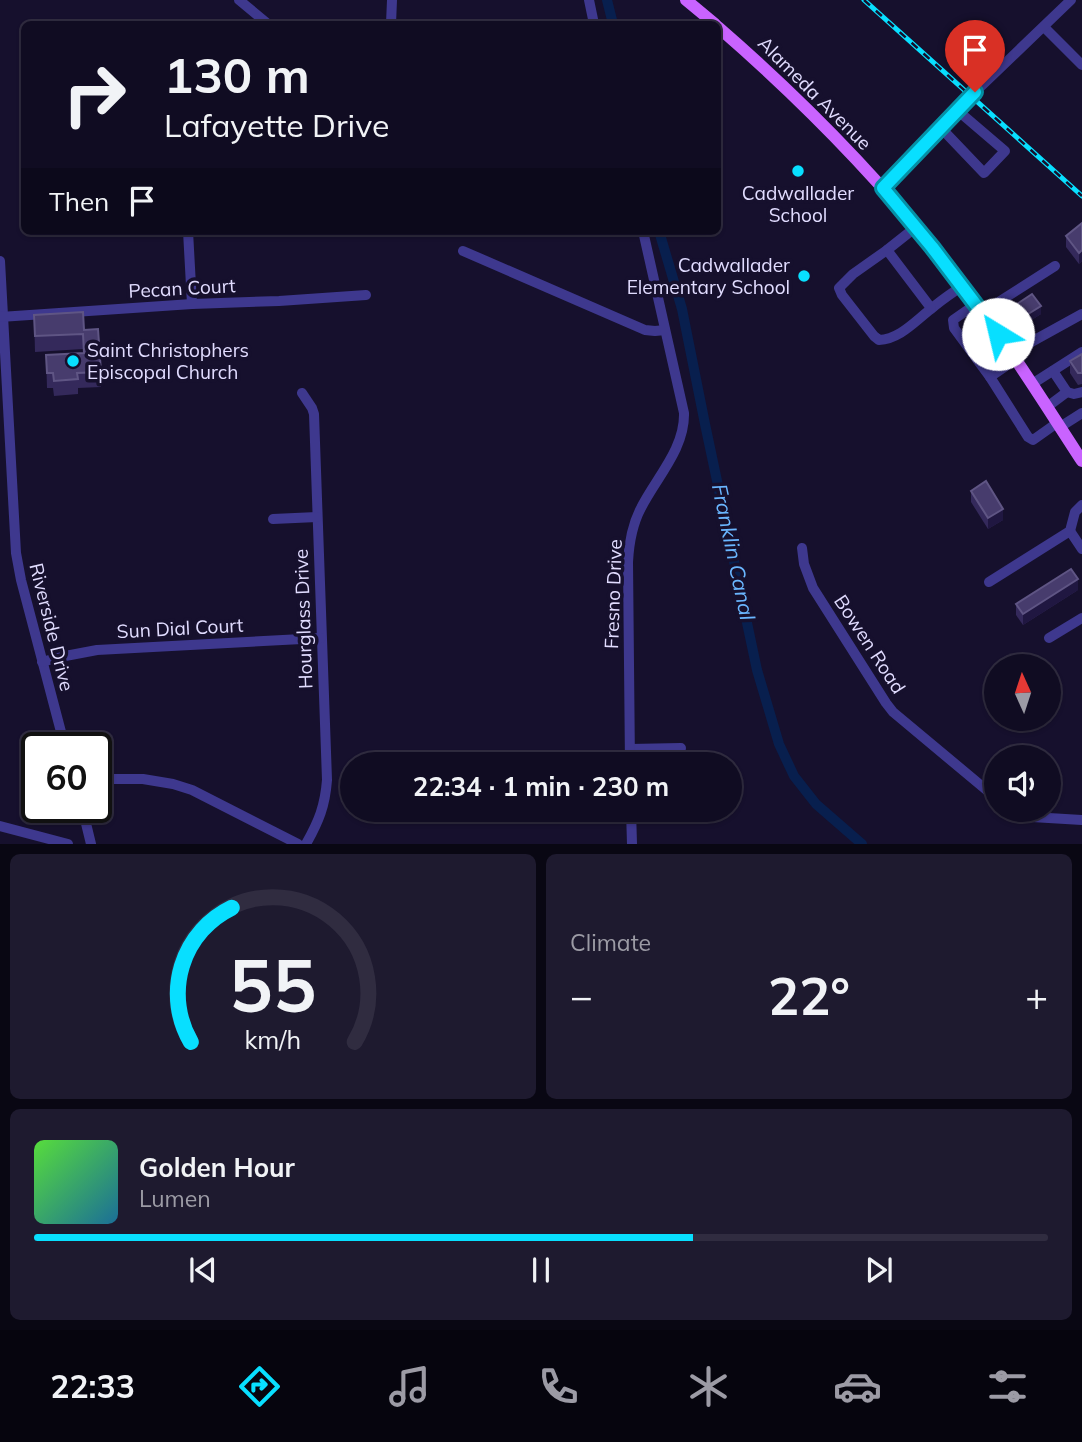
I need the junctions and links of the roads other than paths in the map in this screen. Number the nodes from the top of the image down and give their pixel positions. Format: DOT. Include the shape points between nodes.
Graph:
graph roads {
  1 [pos="239,0"];
  2 [pos="392,0"];
  3 [pos="589,0"];
  4 [pos="686,0"];
  5 [pos="1071,0"];
  6 [pos="264,21"];
  7 [pos="391,21"];
  8 [pos="593,21"];
  9 [pos="710,21"];
  10 [pos="1044,27"];
  11 [pos="721,30"];
  12 [pos="1082,65"];
  13 [pos="957,110"];
  14 [pos="941,128"];
  15 [pos="883,188"];
  16 [pos="916,227"];
  17 [pos="188,235"];
  18 [pos="644,235"];
  19 [pos="887,250"];
  20 [pos="463,251"];
  21 [pos="0,261"];
  22 [pos="1055,266"];
  23 [pos="962,286"];
  24 [pos="366,295"];
  25 [pos="192,304"];
  26 [pos="931,308"];
  27 [pos="980,308"];
  28 [pos="1082,314"];
  29 [pos="1,316"];
  30 [pos="665,330"];
  31 [pos="1082,352"];
  32 [pos="1014,357"];
  33 [pos="1053,370"];
  34 [pos="990,377"];
  35 [pos="1032,384"];
  36 [pos="1082,392"];
  37 [pos="302,393"];
  38 [pos="1067,393"];
  39 [pos="1047,407"];
  40 [pos="1082,413"];
  41 [pos="1059,425"];
  42 [pos="5,443"];
  43 [pos="1082,461"];
  44 [pos="1082,505"];
  45 [pos="317,517"];
  46 [pos="274,519"];
  47 [pos="1070,531"];
  48 [pos="802,548"];
  49 [pos="1082,549"];
  50 [pos="989,582"];
  51 [pos="1082,618"];
  52 [pos="321,638"];
  53 [pos="1049,638"];
  54 [pos="42,662"];
  55 [pos="61,732"];
  56 [pos="630,748"];
  57 [pos="681,748"];
  58 [pos="630,752"];
  59 [pos="112,779"];
  60 [pos="984,788"];
  61 [pos="1061,819"];
  62 [pos="1082,820"];
  63 [pos="631,822"];
  64 [pos="86,823"];
  65 [pos="0,826"];
  66 [pos="68,844"];
  67 [pos="91,844"];
  68 [pos="298,844"];
  69 [pos="306,844"];
  70 [pos="632,844"];
  1 -- 6 [label="street"];
  2 -- 7 [label="street"];
  3 -- 8 [label="street"];
  4 -- 9 [label="main road, Alameda Avenue"];
  5 -- 10 [label="street"];
  10 -- 12 [label="street"];
  10 -- 13 [label="street"];
  11 -- 15 [label="main road, Alameda Avenue" via="777,79"];
  13 -- 14 [label="street"];
  13 -- 14 [label="street" via="1005,151 984,173"];
  14 -- 15 [label="street"];
  15 -- 16 [label="main road, Alameda Avenue"];
  16 -- 19 [label="street"];
  16 -- 23 [label="main road, Alameda Avenue"];
  17 -- 25 [label="street"];
  18 -- 30 [label="street, Fresno Drive"];
  19 -- 26 [label="street"];
  19 -- 26 [label="street" via="853,274 839,288 842,295 879,340 899,335"];
  20 -- 30 [label="street" via="645,330"];
  21 -- 29 [label="street, Riverside Drive"];
  22 -- 27 [label="street"];
  23 -- 26 [label="street"];
  23 -- 27 [label="main road, Alameda Avenue"];
  24 -- 25 [label="street, Pecan Court"];
  25 -- 29 [label="street, Pecan Court"];
  27 -- 32 [label="main road, Alameda Avenue"];
  27 -- 34 [label="street" via="953,320 954,328"];
  28 -- 32 [label="street"];
  29 -- 42 [label="street, Riverside Drive"];
  30 -- 56 [label="street, Fresno Drive" via="684,421 680,441 640,509 630,541"];
  31 -- 33 [label="street"];
  32 -- 34 [label="street"];
  32 -- 35 [label="main road, Alameda Avenue"];
  33 -- 35 [label="street"];
  33 -- 38 [label="street"];
  34 -- 41 [label="street" via="1028,437 1033,440"];
  35 -- 39 [label="main road, Alameda Avenue"];
  36 -- 38 [label="street"];
  37 -- 45 [label="street, Hourglass Drive" via="314,414"];
  38 -- 39 [label="street"];
  39 -- 41 [label="main road, Alameda Avenue"];
  40 -- 41 [label="street"];
  41 -- 43 [label="main road, Alameda Avenue"];
  42 -- 54 [label="street, Riverside Drive" via="16,553"];
  44 -- 47 [label="street"];
  45 -- 46 [label="street"];
  45 -- 52 [label="street, Hourglass Drive"];
  47 -- 49 [label="street"];
  47 -- 50 [label="street"];
  48 -- 60 [label="street, Bowen Road" via="808,579 886,703"];
  51 -- 53 [label="street"];
  52 -- 54 [label="street, Sun Dial Court" via="97,650"];
  52 -- 69 [label="street, Hourglass Drive" via="326,796"];
  54 -- 55 [label="street, Riverside Drive"];
  56 -- 57 [label="street"];
  56 -- 58 [label="street, Fresno Drive"];
  59 -- 68 [label="street" via="143,779 192,790"];
  61 -- 62 [label="street"];
  63 -- 70 [label="street"];
  64 -- 67 [label="street"];
  65 -- 66 [label="street"];
}
